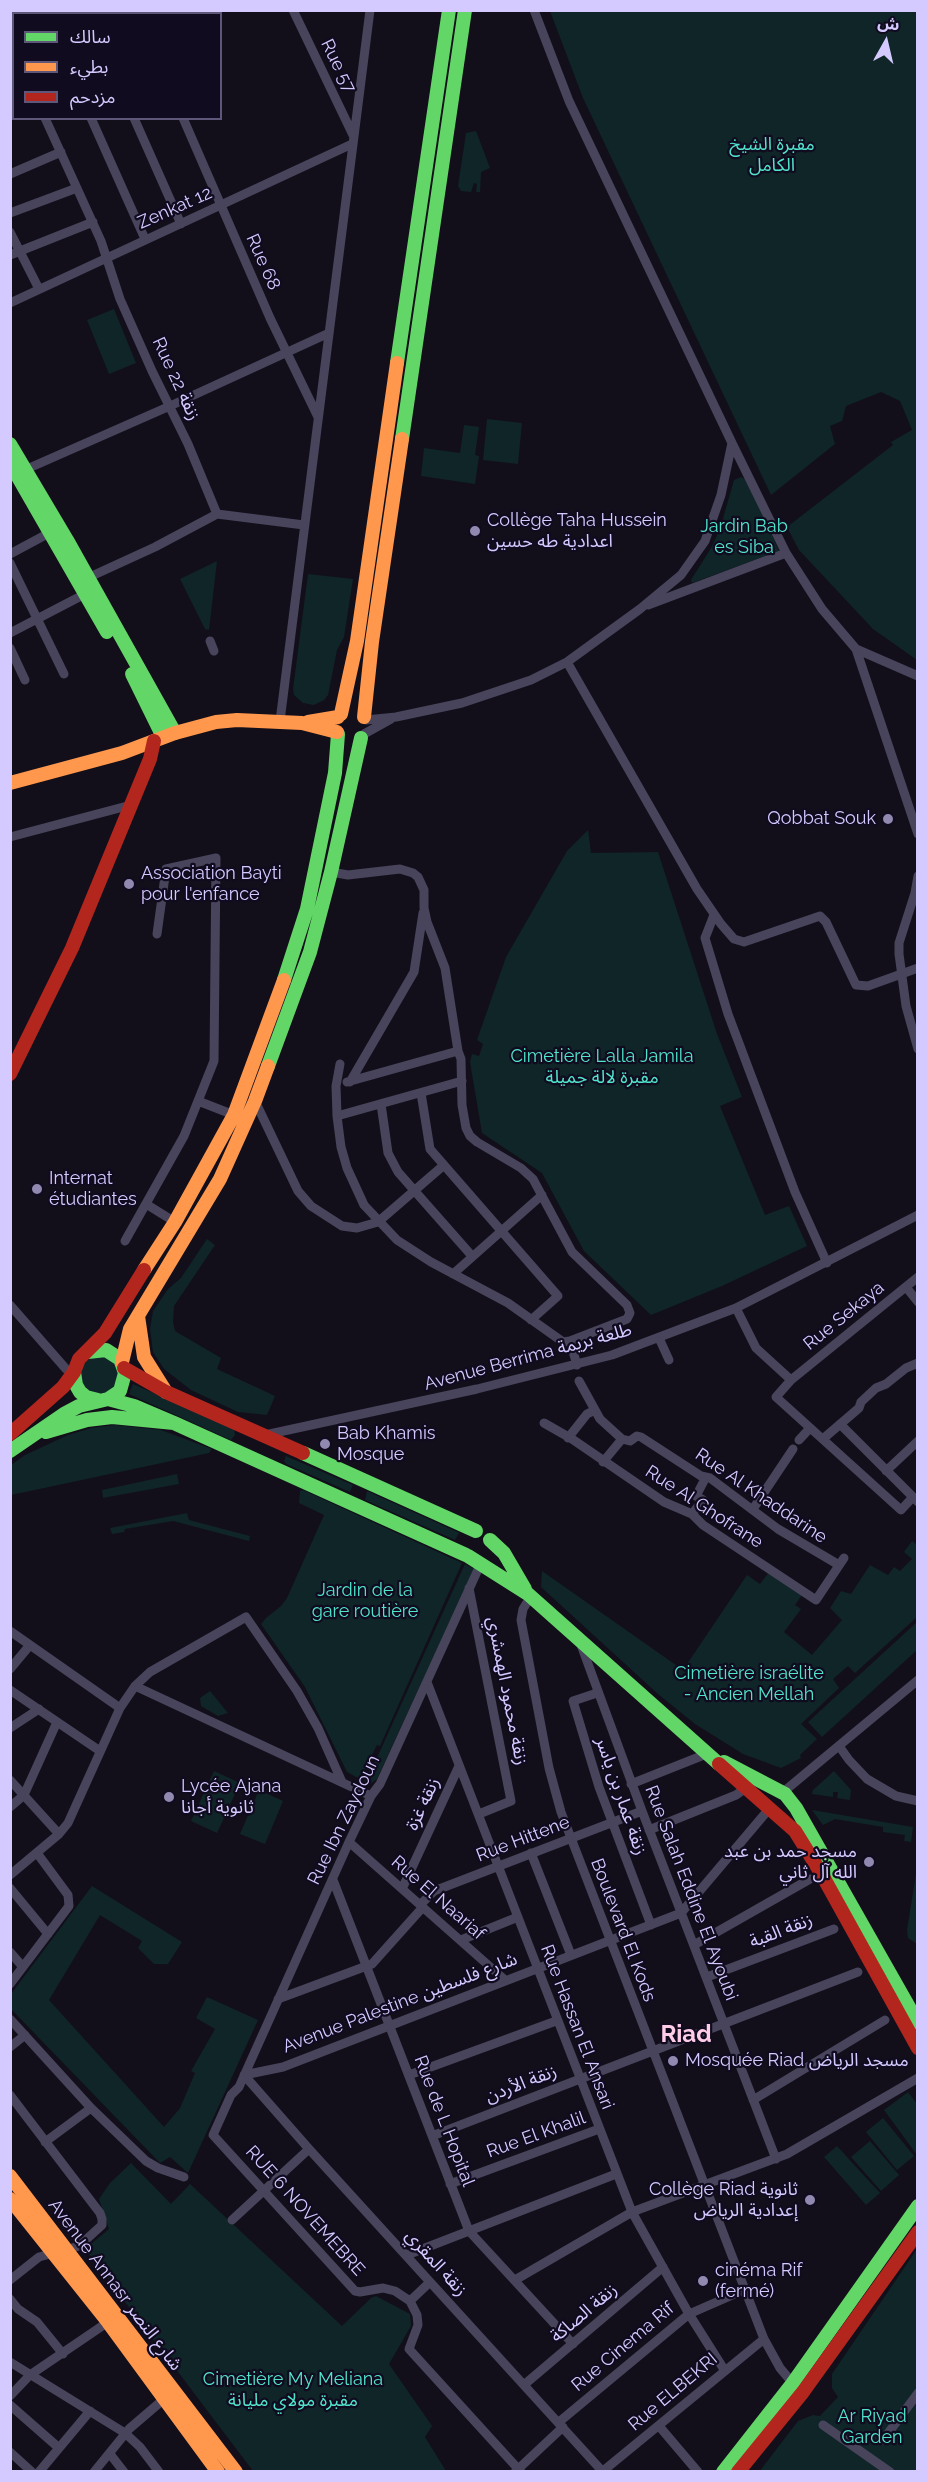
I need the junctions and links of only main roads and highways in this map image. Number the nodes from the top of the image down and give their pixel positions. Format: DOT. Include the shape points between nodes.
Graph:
graph roads {
  1 [pos="449,10"];
  2 [pos="465,10"];
  3 [pos="10,444"];
  4 [pos="16,471"];
  5 [pos="84,585"];
  6 [pos="340,715"];
  7 [pos="302,723"];
  8 [pos="364,727"];
  9 [pos="338,733"];
  10 [pos="164,737"];
  11 [pos="10,783"];
  12 [pos="10,1074"];
  13 [pos="138,1316"];
  14 [pos="88,1352"];
  15 [pos="123,1365"];
  16 [pos="74,1372"];
  17 [pos="166,1392"];
  18 [pos="103,1400"];
  19 [pos="174,1423"];
  20 [pos="10,1434"];
  21 [pos="264,1436"];
  22 [pos="32,1437"];
  23 [pos="10,1451"];
  24 [pos="247,1456"];
  25 [pos="261,1462"];
  26 [pos="476,1531"];
  27 [pos="490,1540"];
  28 [pos="504,1553"];
  29 [pos="484,1564"];
  30 [pos="529,1595"];
  31 [pos="709,1754"];
  32 [pos="785,1796"];
  33 [pos="771,1812"];
  34 [pos="918,2023"];
  35 [pos="918,2048"];
  36 [pos="10,2176"];
  37 [pos="10,2199"];
  38 [pos="918,2206"];
  39 [pos="918,2232"];
  40 [pos="797,2388"];
  41 [pos="233,2471"];
  42 [pos="218,2472"];
  43 [pos="723,2472"];
  44 [pos="738,2472"];
  1 -- 6 [label="main road" via="357,640"];
  2 -- 8 [label="main road" via="372,642"];
  3 -- 4 [label="main road"];
  4 -- 5 [label="main road"];
  4 -- 5 [label="main road"];
  5 -- 10 [label="main road"];
  6 -- 7 [label="main road"];
  6 -- 8 [label="main road" via="356,711"];
  6 -- 9 [label="main road"];
  7 -- 9 [label="main road"];
  7 -- 10 [label="main road" via="216,722"];
  8 -- 9 [label="main road" via="346,740"];
  8 -- 13 [label="main road" via="310,952 255,1101 220,1179"];
  9 -- 14 [label="main road" via="336,773 307,909 277,1003 234,1114 175,1222 105,1333"];
  10 -- 11 [label="main road" via="122,753"];
  10 -- 12 [label="main road" via="150,759 72,948"];
  13 -- 15 [label="main road" via="125,1342"];
  13 -- 17 [label="main road" via="144,1357"];
  14 -- 15 [label="main road" via="106,1350"];
  14 -- 16 [label="main road" via="79,1359"];
  15 -- 17 [label="main road"];
  15 -- 18 [label="main road" via="123,1385"];
  16 -- 18 [label="main road" via="80,1392"];
  16 -- 20 [label="main road" via="51,1400"];
  17 -- 21 [label="main road"];
  18 -- 19 [label="main road" via="134,1406"];
  18 -- 22 [label="main road" via="79,1406"];
  19 -- 22 [label="main road" via="112,1417 87,1420"];
  19 -- 24 [label="main road"];
  21 -- 24 [label="main road" via="250,1437 245,1444"];
  21 -- 25 [label="main road" via="272,1451"];
  21 -- 26 [label="main road"];
  22 -- 23 [label="main road"];
  24 -- 25 [label="main road"];
  25 -- 29 [label="main road"];
  27 -- 28 [label="main road"];
  28 -- 29 [label="main road" via="502,1565 496,1568"];
  28 -- 30 [label="main road"];
  29 -- 30 [label="main road"];
  30 -- 31 [label="main road"];
  31 -- 32 [label="main road"];
  31 -- 33 [label="main road"];
  32 -- 33 [label="main road" via="770,1796"];
  32 -- 34 [label="main road" via="810,1830"];
  33 -- 35 [label="main road" via="801,1839"];
  36 -- 41 [label="main road, Avenue Annasr شارع النصر"];
  37 -- 42 [label="main road, Avenue Annasr شارع النصر" via="108,2322"];
  38 -- 40 [label="main road"];
  39 -- 40 [label="main road"];
  40 -- 43 [label="main road"];
  40 -- 44 [label="main road"];
}
